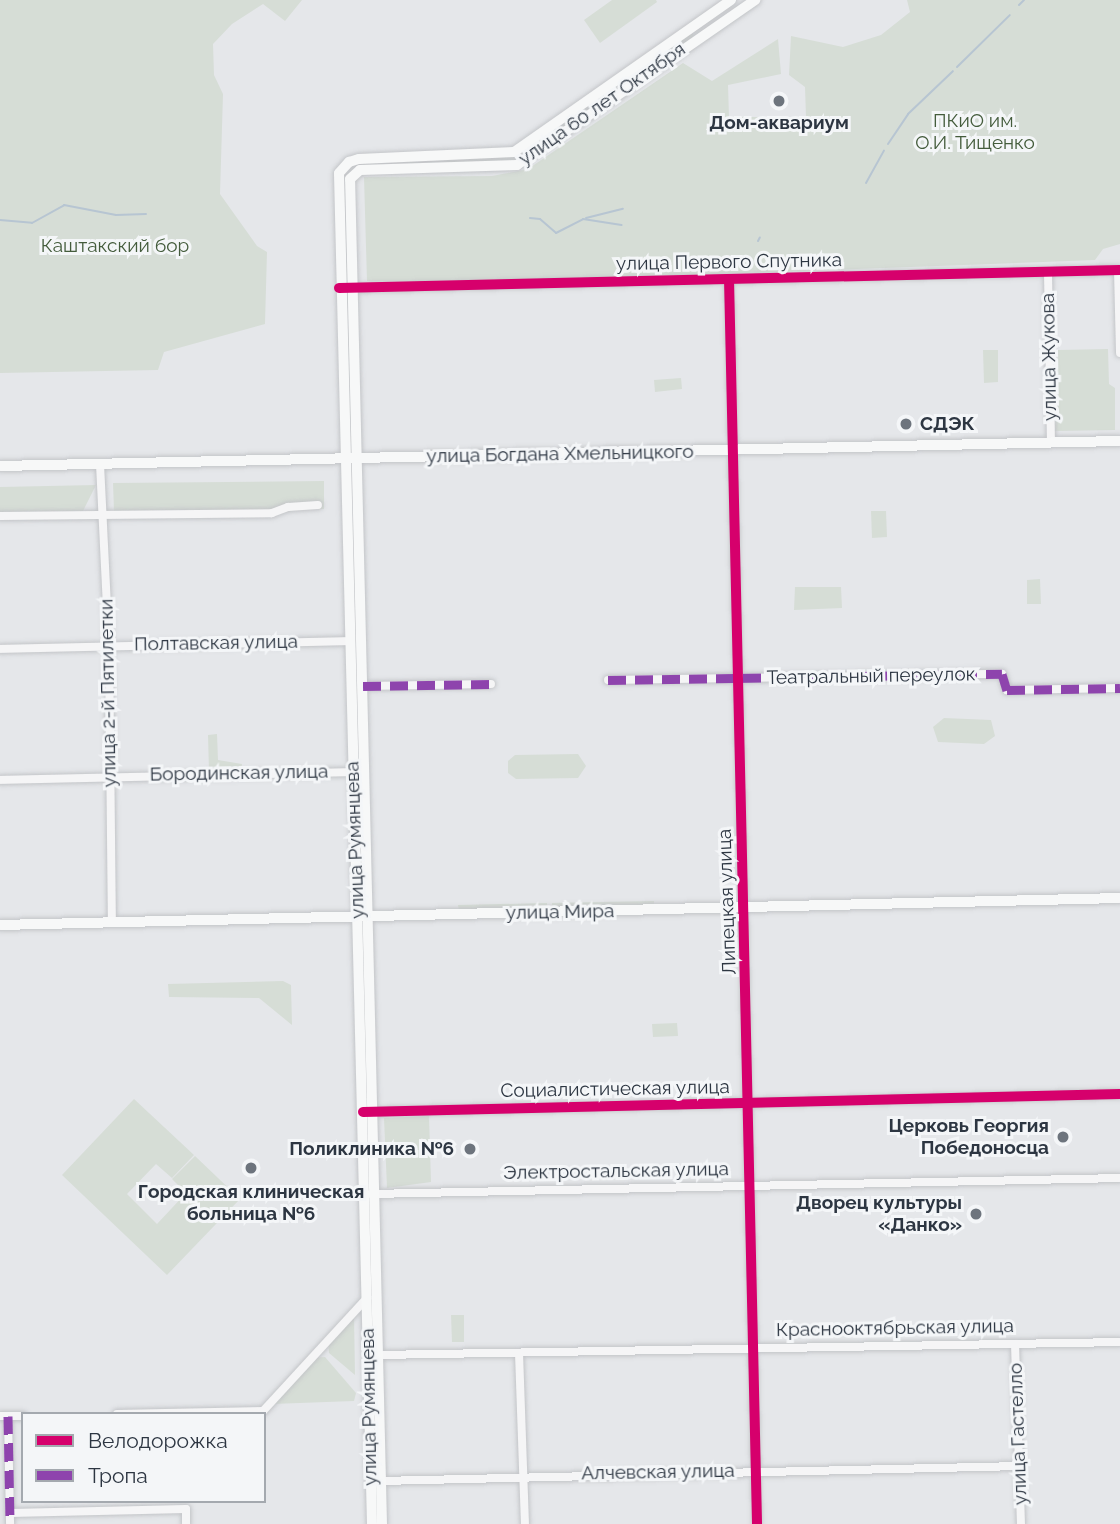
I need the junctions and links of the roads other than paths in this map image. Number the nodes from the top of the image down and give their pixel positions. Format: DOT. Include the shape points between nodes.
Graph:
graph roads {
  1 [pos="731,0"];
  2 [pos="755,0"];
  3 [pos="349,162"];
  4 [pos="352,176"];
  5 [pos="1119,270"];
  6 [pos="1048,272"];
  7 [pos="729,279"];
  8 [pos="340,288"];
  9 [pos="352,288"];
  10 [pos="1120,354"];
  11 [pos="1120,441"];
  12 [pos="1051,442"];
  13 [pos="733,450"];
  14 [pos="356,458"];
  15 [pos="344,459"];
  16 [pos="100,464"];
  17 [pos="0,466"];
  18 [pos="318,505"];
  19 [pos="101,515"];
  20 [pos="0,516"];
  21 [pos="349,642"];
  22 [pos="109,645"];
  23 [pos="0,649"];
  24 [pos="739,679"];
  25 [pos="608,680"];
  26 [pos="491,684"];
  27 [pos="363,686"];
  28 [pos="1120,688"];
  29 [pos="352,772"];
  30 [pos="110,775"];
  31 [pos="0,780"];
  32 [pos="1120,898"];
  33 [pos="745,907"];
  34 [pos="364,916"];
  35 [pos="113,922"];
  36 [pos="0,925"];
  37 [pos="1120,1094"];
  38 [pos="750,1103"];
  39 [pos="369,1112"];
  40 [pos="1120,1178"];
  41 [pos="752,1186"];
  42 [pos="370,1194"];
  43 [pos="367,1298"];
  44 [pos="1120,1342"];
  45 [pos="1015,1344"];
  46 [pos="753,1349"];
  47 [pos="519,1353"];
  48 [pos="378,1355"];
  49 [pos="374,1397"];
  50 [pos="214,1412"];
  51 [pos="4,1416"];
  52 [pos="1019,1466"];
  53 [pos="756,1470"];
  54 [pos="523,1474"];
  55 [pos="380,1481"];
  56 [pos="10,1513"];
  57 [pos="10,1524"];
  58 [pos="187,1524"];
  59 [pos="372,1524"];
  60 [pos="382,1524"];
  61 [pos="524,1524"];
  62 [pos="757,1524"];
  63 [pos="1021,1524"];
  1 -- 3 [label="main road, улица 60 лет Октября" via="513,152"];
  2 -- 4 [label="main road, улица 60 лет Октября" via="517,165"];
  3 -- 4 [label="main road, улица Румянцева"];
  3 -- 8 [label="main road, улица Румянцева" via="340,168 337,185"];
  4 -- 9 [label="main road, улица Румянцева"];
  5 -- 6 [label="street, улица Первого Спутника"];
  5 -- 10 [label="street"];
  6 -- 7 [label="street, улица Первого Спутника"];
  6 -- 12 [label="street, улица Жукова"];
  7 -- 9 [label="street, улица Первого Спутника"];
  7 -- 13 [label="street, Липецкая улица"];
  8 -- 9 [label="street, улица Первого Спутника"];
  8 -- 15 [label="main road, улица Румянцева"];
  9 -- 14 [label="main road, улица Румянцева"];
  11 -- 12 [label="main road, улица Богдана Хмельницкого"];
  12 -- 13 [label="main road, улица Богдана Хмельницкого"];
  13 -- 14 [label="main road, улица Богдана Хмельницкого"];
  13 -- 24 [label="street, Липецкая улица"];
  14 -- 15 [label="main road, улица Богдана Хмельницкого"];
  14 -- 27 [label="main road, улица Румянцева"];
  15 -- 16 [label="main road, улица Богдана Хмельницкого"];
  15 -- 21 [label="main road, улица Румянцева"];
  16 -- 17 [label="main road, улица Богдана Хмельницкого"];
  16 -- 19 [label="street, улица 2-й Пятилетки"];
  18 -- 19 [label="street" via="272,513"];
  19 -- 20 [label="street"];
  19 -- 22 [label="street, улица 2-й Пятилетки"];
  21 -- 22 [label="street, Полтавская улица"];
  21 -- 29 [label="main road, улица Румянцева"];
  22 -- 23 [label="street, Полтавская улица"];
  22 -- 30 [label="street, улица 2-й Пятилетки"];
  24 -- 25 [label="street, Театральный переулок"];
  24 -- 28 [label="street, Театральный переулок" via="1002,674 1007,690"];
  24 -- 33 [label="street, Липецкая улица"];
  26 -- 27 [label="street"];
  27 -- 34 [label="main road, улица Румянцева"];
  29 -- 30 [label="street, Бородинская улица"];
  29 -- 34 [label="main road, улица Румянцева"];
  30 -- 31 [label="street, Бородинская улица"];
  30 -- 35 [label="street, улица 2-й Пятилетки"];
  32 -- 33 [label="main road, улица Мира"];
  33 -- 34 [label="main road, улица Мира"];
  33 -- 38 [label="street, Липецкая улица"];
  34 -- 35 [label="main road, улица Мира"];
  34 -- 39 [label="main road, улица Румянцева"];
  35 -- 36 [label="main road, улица Мира"];
  37 -- 38 [label="street, Социалистическая улица"];
  38 -- 39 [label="street, Социалистическая улица"];
  38 -- 41 [label="street, Липецкая улица"];
  39 -- 42 [label="main road, улица Румянцева"];
  40 -- 41 [label="street, Электростальская улица"];
  41 -- 42 [label="street, Электростальская улица"];
  41 -- 46 [label="street, Липецкая улица"];
  42 -- 43 [label="main road, улица Румянцева"];
  42 -- 48 [label="main road, улица Румянцева"];
  43 -- 49 [label="main road, улица Румянцева"];
  43 -- 50 [label="street" via="263,1411"];
  44 -- 45 [label="street, Краснооктябрьская улица"];
  45 -- 46 [label="street, Краснооктябрьская улица"];
  45 -- 52 [label="street, улица Гастелло"];
  46 -- 47 [label="street, Краснооктябрьская улица"];
  46 -- 53 [label="street, Липецкая улица"];
  47 -- 48 [label="street, Краснооктябрьская улица"];
  47 -- 54 [label="street"];
  48 -- 49 [label="main road, улица Румянцева"];
  49 -- 55 [label="main road, улица Румянцева"];
  49 -- 59 [label="main road, улица Румянцева"];
  51 -- 56 [label="street"];
  52 -- 53 [label="street, Алчевская улица"];
  52 -- 63 [label="street, улица Гастелло"];
  53 -- 54 [label="street, Алчевская улица"];
  53 -- 62 [label="street, Липецкая улица"];
  54 -- 55 [label="street, Алчевская улица"];
  54 -- 61 [label="street"];
  55 -- 60 [label="main road, улица Румянцева"];
  56 -- 57 [label="street"];
  56 -- 58 [label="street" via="186,1508"];
}
